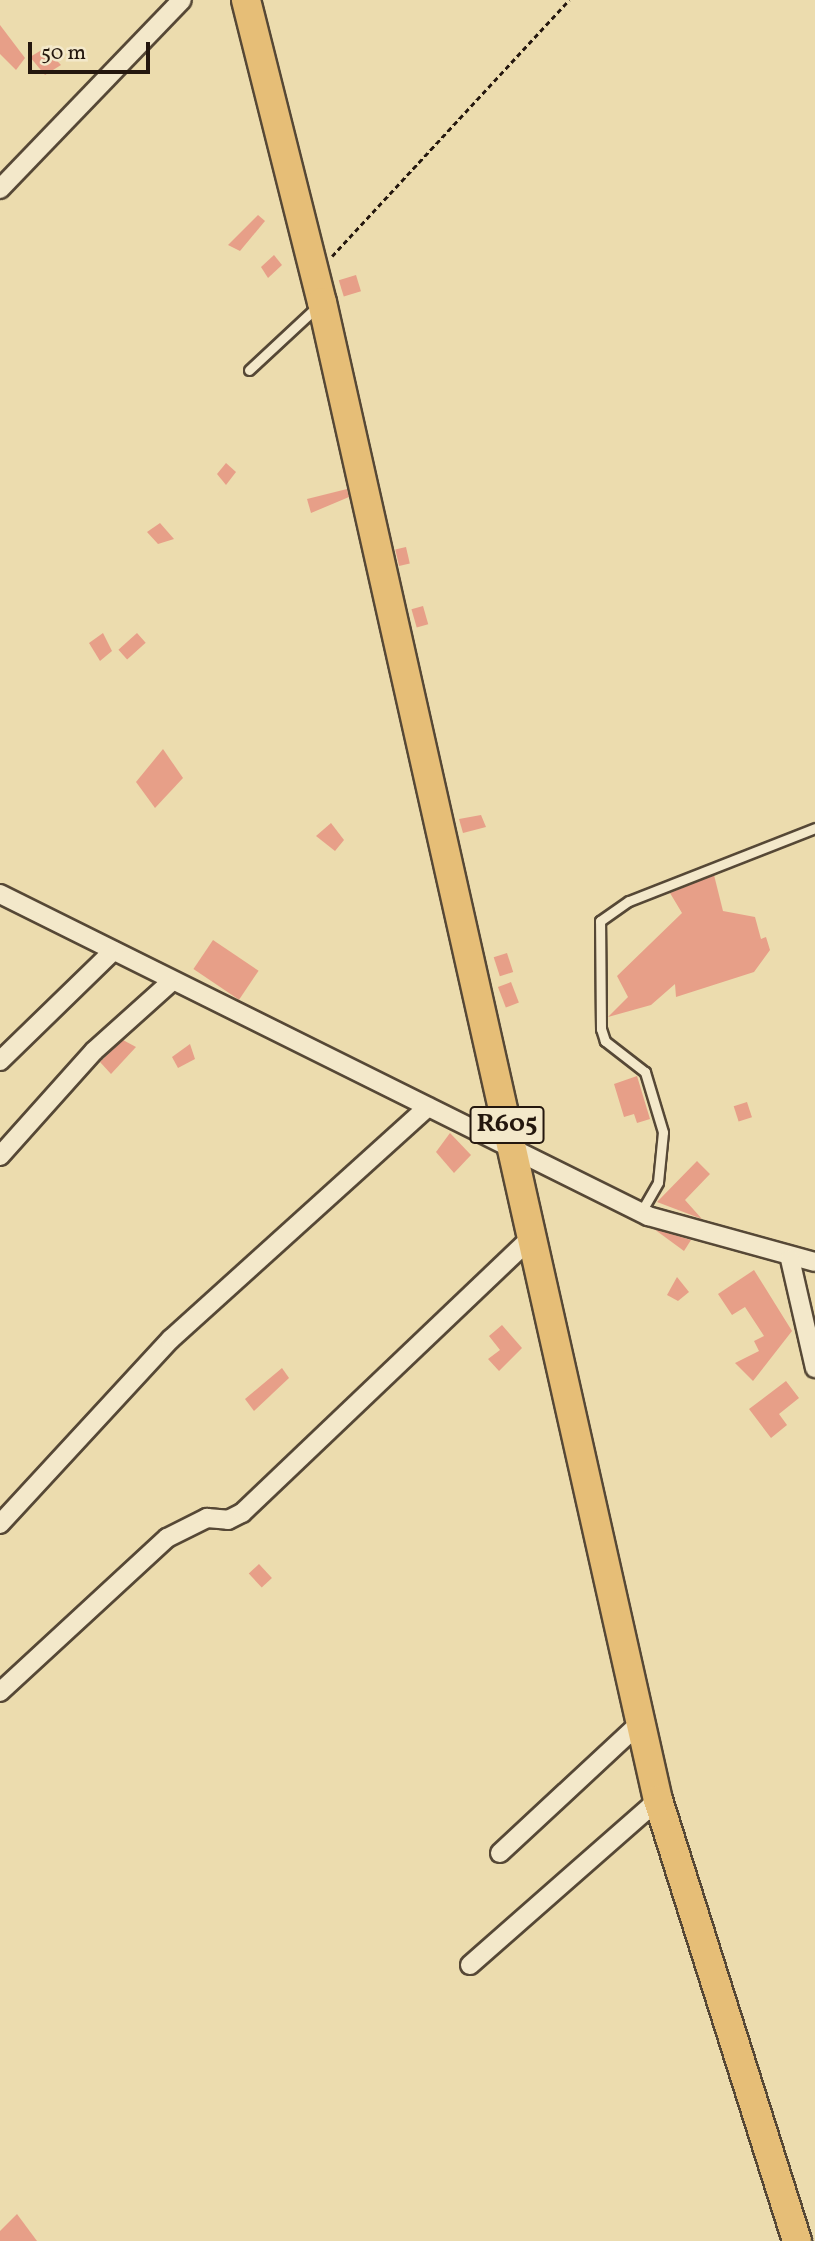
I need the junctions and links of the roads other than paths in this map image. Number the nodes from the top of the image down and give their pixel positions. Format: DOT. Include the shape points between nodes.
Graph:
graph roads {
  1 [pos="182,0"];
  2 [pos="246,0"];
  3 [pos="0,188"];
  4 [pos="322,302"];
  5 [pos="249,370"];
  6 [pos="815,828"];
  7 [pos="0,894"];
  8 [pos="113,951"];
  9 [pos="171,982"];
  10 [pos="0,1061"];
  11 [pos="428,1107"];
  12 [pos="511,1144"];
  13 [pos="0,1156"];
  14 [pos="641,1212"];
  15 [pos="534,1234"];
  16 [pos="790,1259"];
  17 [pos="815,1262"];
  18 [pos="815,1368"];
  19 [pos="0,1524"];
  20 [pos="0,1692"];
  21 [pos="639,1723"];
  22 [pos="658,1800"];
  23 [pos="500,1853"];
  24 [pos="470,1965"];
  25 [pos="797,2241"];
  1 -- 3 [label="street"];
  2 -- 4 [label="main road, R605"];
  4 -- 5 [label="lane"];
  4 -- 12 [label="main road, R605"];
  6 -- 14 [label="lane" via="629,901 600,921 601,1029 605,1041 645,1072 663,1132 658,1182"];
  7 -- 8 [label="street"];
  8 -- 9 [label="street"];
  8 -- 10 [label="street"];
  9 -- 11 [label="street"];
  9 -- 13 [label="street" via="94,1051"];
  11 -- 12 [label="street"];
  11 -- 19 [label="street" via="171,1339"];
  12 -- 14 [label="street"];
  12 -- 15 [label="main road, R605"];
  14 -- 16 [label="street"];
  15 -- 20 [label="street" via="242,1513 228,1520 207,1518 167,1538"];
  15 -- 21 [label="main road, R605"];
  16 -- 17 [label="street"];
  16 -- 18 [label="street"];
  21 -- 22 [label="main road, R605"];
  21 -- 23 [label="street"];
  22 -- 24 [label="street"];
  22 -- 25 [label="main road, R605"];
}
